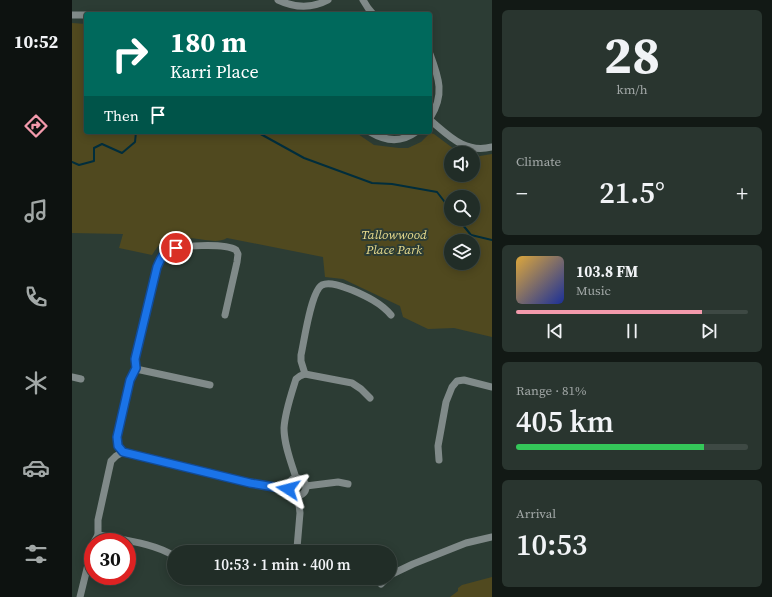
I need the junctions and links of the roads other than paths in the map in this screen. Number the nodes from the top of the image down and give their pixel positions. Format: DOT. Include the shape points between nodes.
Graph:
graph roads {
  1 [pos="278,0"];
  2 [pos="328,0"];
  3 [pos="363,0"];
  4 [pos="371,12"];
  5 [pos="72,15"];
  6 [pos="84,15"];
  7 [pos="432,60"];
  8 [pos="432,115"];
  9 [pos="432,121"];
  10 [pos="374,134"];
  11 [pos="413,134"];
  12 [pos="492,147"];
  13 [pos="225,315"];
  14 [pos="391,315"];
  15 [pos="136,368"];
  16 [pos="305,374"];
  17 [pos="72,377"];
  18 [pos="81,379"];
  19 [pos="210,385"];
  20 [pos="492,387"];
  21 [pos="370,398"];
  22 [pos="123,452"];
  23 [pos="439,460"];
  24 [pos="296,478"];
  25 [pos="348,484"];
  26 [pos="306,486"];
  27 [pos="288,487"];
  28 [pos="298,496"];
  29 [pos="98,533"];
  30 [pos="492,537"];
  31 [pos="136,543"];
  32 [pos="297,545"];
  33 [pos="167,551"];
  34 [pos="397,572"];
  35 [pos="84,580"];
  36 [pos="80,597"];
  1 -- 2 [label="street" via="296,7 318,5"];
  3 -- 4 [label="street"];
  5 -- 6 [label="street"];
  7 -- 8 [label="street" via="440,90"];
  9 -- 12 [label="street" via="465,146"];
  10 -- 11 [label="street" via="384,139 396,140"];
  13 -- 15 [label="street" via="237,262 236,250 203,246 176,248 166,252 161,256 157,267 135,359"];
  14 -- 16 [label="street" via="383,306 347,288 329,284 318,288 312,303 301,355"];
  15 -- 19 [label="street"];
  15 -- 22 [label="street" via="130,380 117,437 118,446"];
  16 -- 21 [label="street" via="352,384"];
  16 -- 24 [label="street" via="296,379 285,421 285,438"];
  17 -- 18 [label="street"];
  20 -- 23 [label="street" via="464,380 457,381 452,387 446,402 438,446"];
  22 -- 27 [label="street" via="250,483"];
  22 -- 29 [label="street" via="111,461 98,520"];
  24 -- 26 [label="street" via="303,480"];
  24 -- 27 [label="street" via="290,481"];
  25 -- 26 [label="street" via="338,482"];
  26 -- 28 [label="street" via="304,492"];
  27 -- 28 [label="street" via="290,493"];
  28 -- 32 [label="street" via="300,513"];
  30 -- 34 [label="street" via="466,544"];
  31 -- 33 [label="street"];
  35 -- 36 [label="street"];
}
